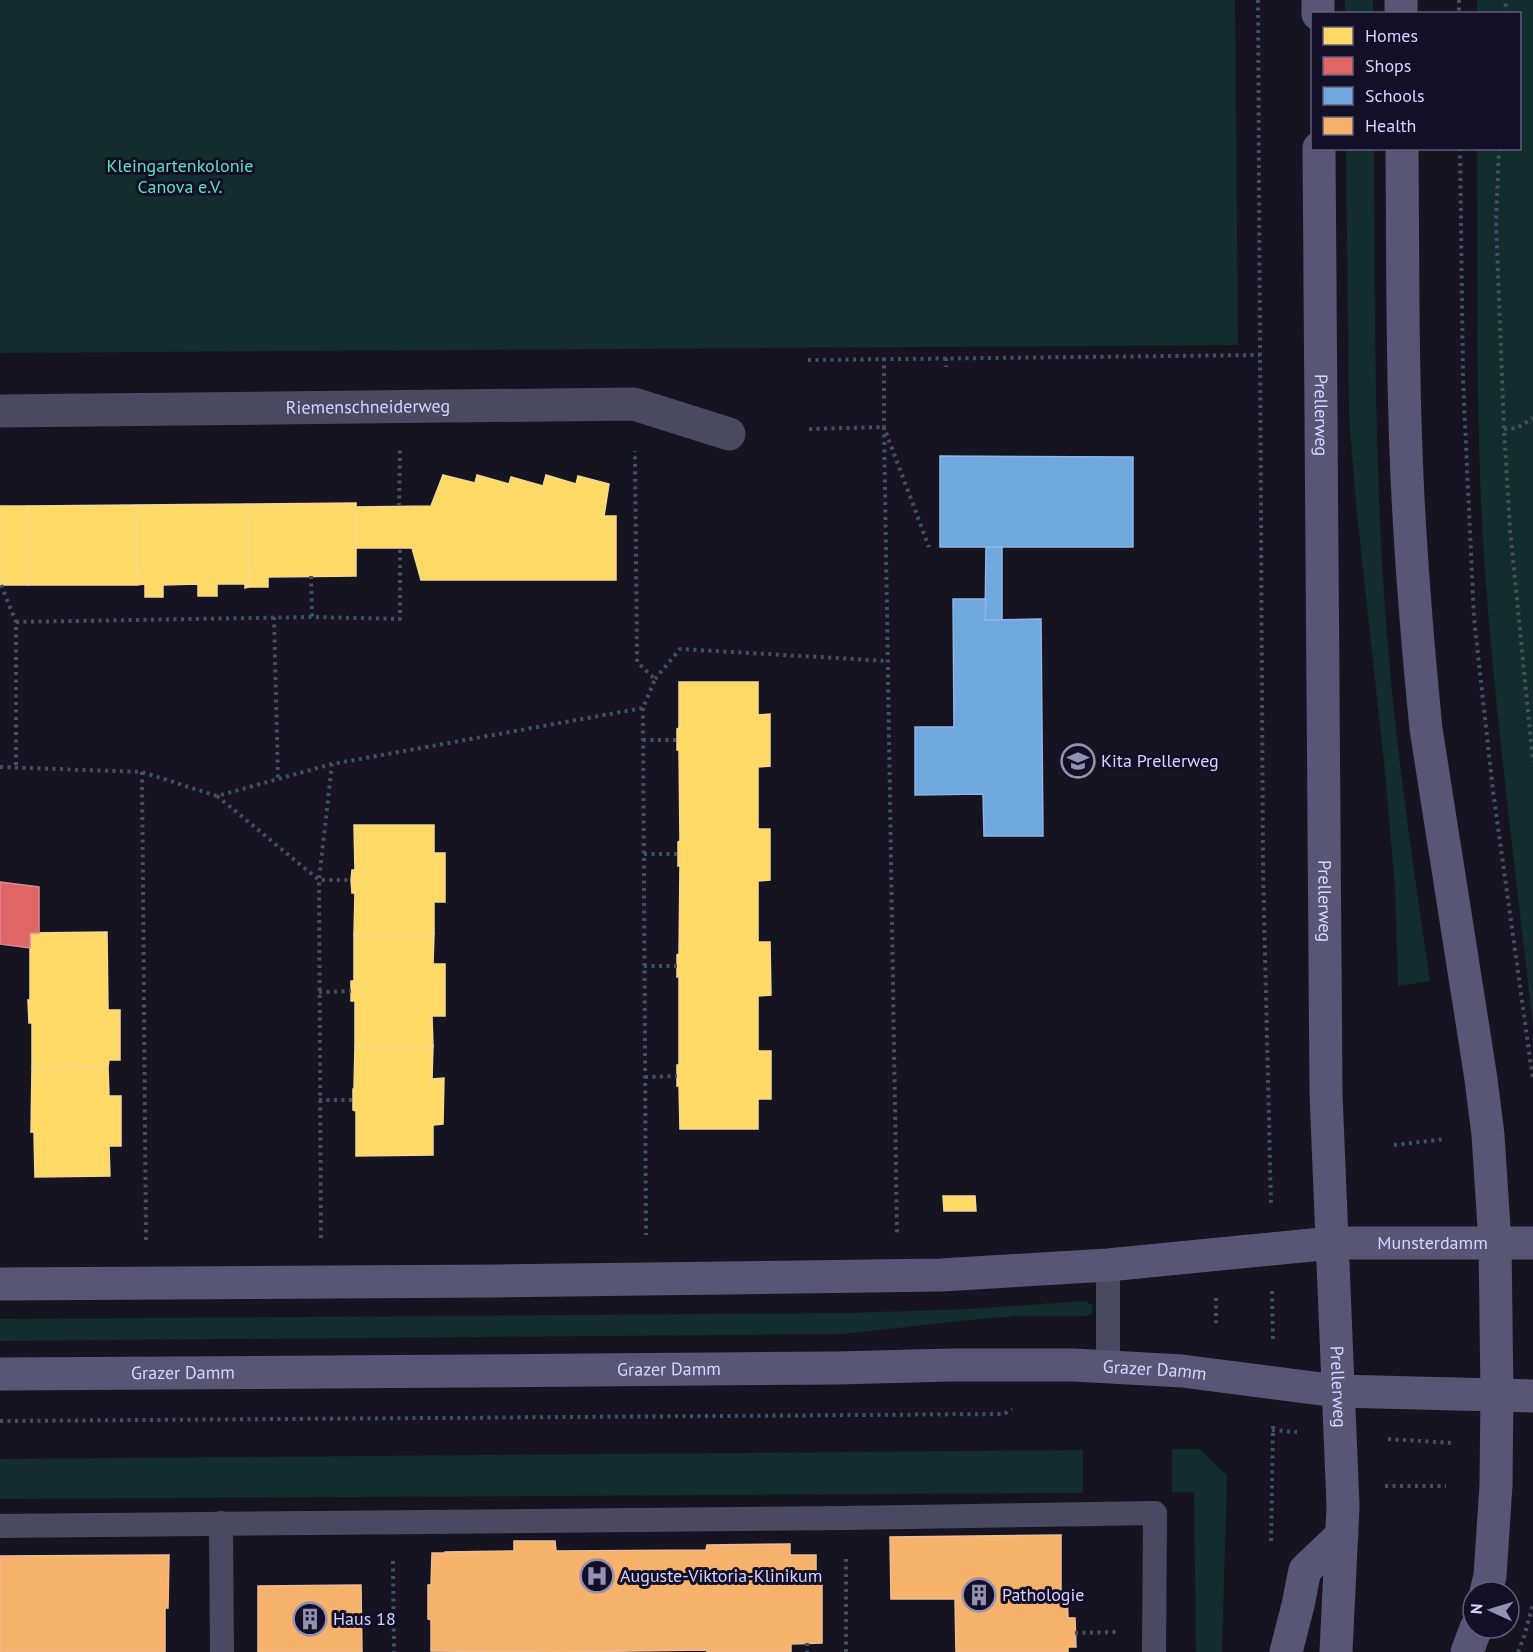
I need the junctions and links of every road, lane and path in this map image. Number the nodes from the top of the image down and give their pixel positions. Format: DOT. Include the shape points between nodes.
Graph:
graph roads {
  1 [pos="1258,0"];
  2 [pos="1319,150"];
  3 [pos="1402,150"];
  4 [pos="1460,150"];
  5 [pos="1499,150"];
  6 [pos="1260,355"];
  7 [pos="884,358"];
  8 [pos="946,358"];
  9 [pos="808,360"];
  10 [pos="946,367"];
  11 [pos="634,404"];
  12 [pos="0,411"];
  13 [pos="1533,418"];
  14 [pos="884,427"];
  15 [pos="809,429"];
  16 [pos="1504,429"];
  17 [pos="729,434"];
  18 [pos="400,448"];
  19 [pos="399,507"];
  20 [pos="928,547"];
  21 [pos="400,548"];
  22 [pos="311,576"];
  23 [pos="1,585"];
  24 [pos="274,617"];
  25 [pos="312,617"];
  26 [pos="16,622"];
  27 [pos="888,661"];
  28 [pos="655,679"];
  29 [pos="643,708"];
  30 [pos="643,740"];
  31 [pos="677,740"];
  32 [pos="1533,762"];
  33 [pos="332,764"];
  34 [pos="0,767"];
  35 [pos="16,767"];
  36 [pos="142,772"];
  37 [pos="278,779"];
  38 [pos="217,796"];
  39 [pos="644,854"];
  40 [pos="678,854"];
  41 [pos="319,880"];
  42 [pos="351,880"];
  43 [pos="644,966"];
  44 [pos="677,966"];
  45 [pos="351,991"];
  46 [pos="319,992"];
  47 [pos="676,1076"];
  48 [pos="645,1077"];
  49 [pos="1533,1080"];
  50 [pos="319,1100"];
  51 [pos="353,1100"];
  52 [pos="1453,1138"];
  53 [pos="1394,1145"];
  54 [pos="897,1233"];
  55 [pos="646,1236"];
  56 [pos="321,1238"];
  57 [pos="146,1239"];
  58 [pos="1332,1243"];
  59 [pos="1495,1243"];
  60 [pos="1533,1243"];
  61 [pos="1271,1249"];
  62 [pos="1108,1265"];
  63 [pos="0,1284"];
  64 [pos="1216,1289"];
  65 [pos="1216,1323"];
  66 [pos="1108,1366"];
  67 [pos="0,1374"];
  68 [pos="1273,1382"];
  69 [pos="1337,1391"];
  70 [pos="1497,1395"];
  71 [pos="1533,1396"];
  72 [pos="1004,1414"];
  73 [pos="0,1421"];
  74 [pos="1378,1486"];
  75 [pos="1446,1486"];
  76 [pos="1272,1506"];
  77 [pos="846,1518"];
  78 [pos="393,1521"];
  79 [pos="221,1523"];
  80 [pos="0,1526"];
  81 [pos="1342,1535"];
  82 [pos="1489,1580"];
  83 [pos="1533,1604"];
  84 [pos="807,1643"];
  85 [pos="222,1652"];
  86 [pos="394,1652"];
  87 [pos="807,1652"];
  88 [pos="846,1652"];
  89 [pos="1154,1652"];
  90 [pos="1286,1652"];
  91 [pos="1336,1652"];
  92 [pos="1518,1652"];
  1 -- 6 [label="path"];
  2 -- 58 [label="main road, Prellerweg" via="1325,984"];
  3 -- 59 [label="main road" via="1408,515 1420,672 1482,1089"];
  4 -- 49 [label="path" via="1463,380 1474,618 1493,791"];
  5 -- 16 [label="path" via="1496,221"];
  6 -- 8 [label="path"];
  6 -- 61 [label="path" via="1262,856"];
  7 -- 8 [label="path"];
  7 -- 9 [label="path"];
  7 -- 14 [label="path"];
  8 -- 10 [label="path"];
  11 -- 12 [label="street, Riemenschneiderweg"];
  11 -- 17 [label="street, Riemenschneiderweg"];
  11 -- 28 [label="path" via="637,662"];
  13 -- 16 [label="path" via="1517,428"];
  14 -- 15 [label="path"];
  14 -- 20 [label="path"];
  14 -- 27 [label="path"];
  16 -- 32 [label="path"];
  18 -- 19 [label="path"];
  21 -- 25 [label="path" via="400,619"];
  22 -- 25 [label="path"];
  23 -- 26 [label="path"];
  24 -- 25 [label="path"];
  24 -- 26 [label="path"];
  24 -- 37 [label="path"];
  26 -- 35 [label="path"];
  27 -- 28 [label="path" via="680,649"];
  27 -- 54 [label="path"];
  28 -- 29 [label="path"];
  29 -- 30 [label="path"];
  29 -- 33 [label="path"];
  30 -- 31 [label="path"];
  30 -- 39 [label="path"];
  33 -- 37 [label="path"];
  33 -- 41 [label="path"];
  34 -- 35 [label="path"];
  35 -- 36 [label="path"];
  36 -- 38 [label="path"];
  36 -- 57 [label="path"];
  37 -- 38 [label="path"];
  38 -- 41 [label="path"];
  39 -- 40 [label="path"];
  39 -- 43 [label="path"];
  41 -- 42 [label="path"];
  41 -- 46 [label="path"];
  43 -- 44 [label="path"];
  43 -- 48 [label="path"];
  45 -- 46 [label="path"];
  46 -- 50 [label="path"];
  47 -- 48 [label="path"];
  48 -- 55 [label="path"];
  50 -- 51 [label="path"];
  50 -- 56 [label="path"];
  52 -- 53 [label="path"];
  58 -- 59 [label="main road, Munsterdamm"];
  58 -- 61 [label="main road"];
  58 -- 69 [label="main road, Prellerweg"];
  59 -- 60 [label="main road, Munsterdamm"];
  59 -- 70 [label="main road"];
  61 -- 62 [label="main road"];
  61 -- 68 [label="path"];
  62 -- 63 [label="main road" via="862,1277"];
  62 -- 66 [label="lane"];
  64 -- 65 [label="path"];
  66 -- 67 [label="main road, Grazer Damm"];
  66 -- 68 [label="main road, Grazer Damm"];
  68 -- 69 [label="main road, Grazer Damm"];
  68 -- 76 [label="path"];
  69 -- 70 [label="main road"];
  69 -- 81 [label="main road, Prellerweg"];
  70 -- 71 [label="main road"];
  70 -- 82 [label="main road"];
  72 -- 73 [label="path"];
  74 -- 75 [label="path"];
  77 -- 78 [label="lane"];
  77 -- 88 [label="path"];
  77 -- 89 [label="lane" via="1155,1513"];
  78 -- 79 [label="lane"];
  78 -- 86 [label="path"];
  79 -- 80 [label="lane"];
  79 -- 85 [label="lane"];
  81 -- 90 [label="main road" via="1305,1570"];
  81 -- 91 [label="main road, Prellerweg"];
  83 -- 92 [label="path"];
  84 -- 87 [label="path"];
}
